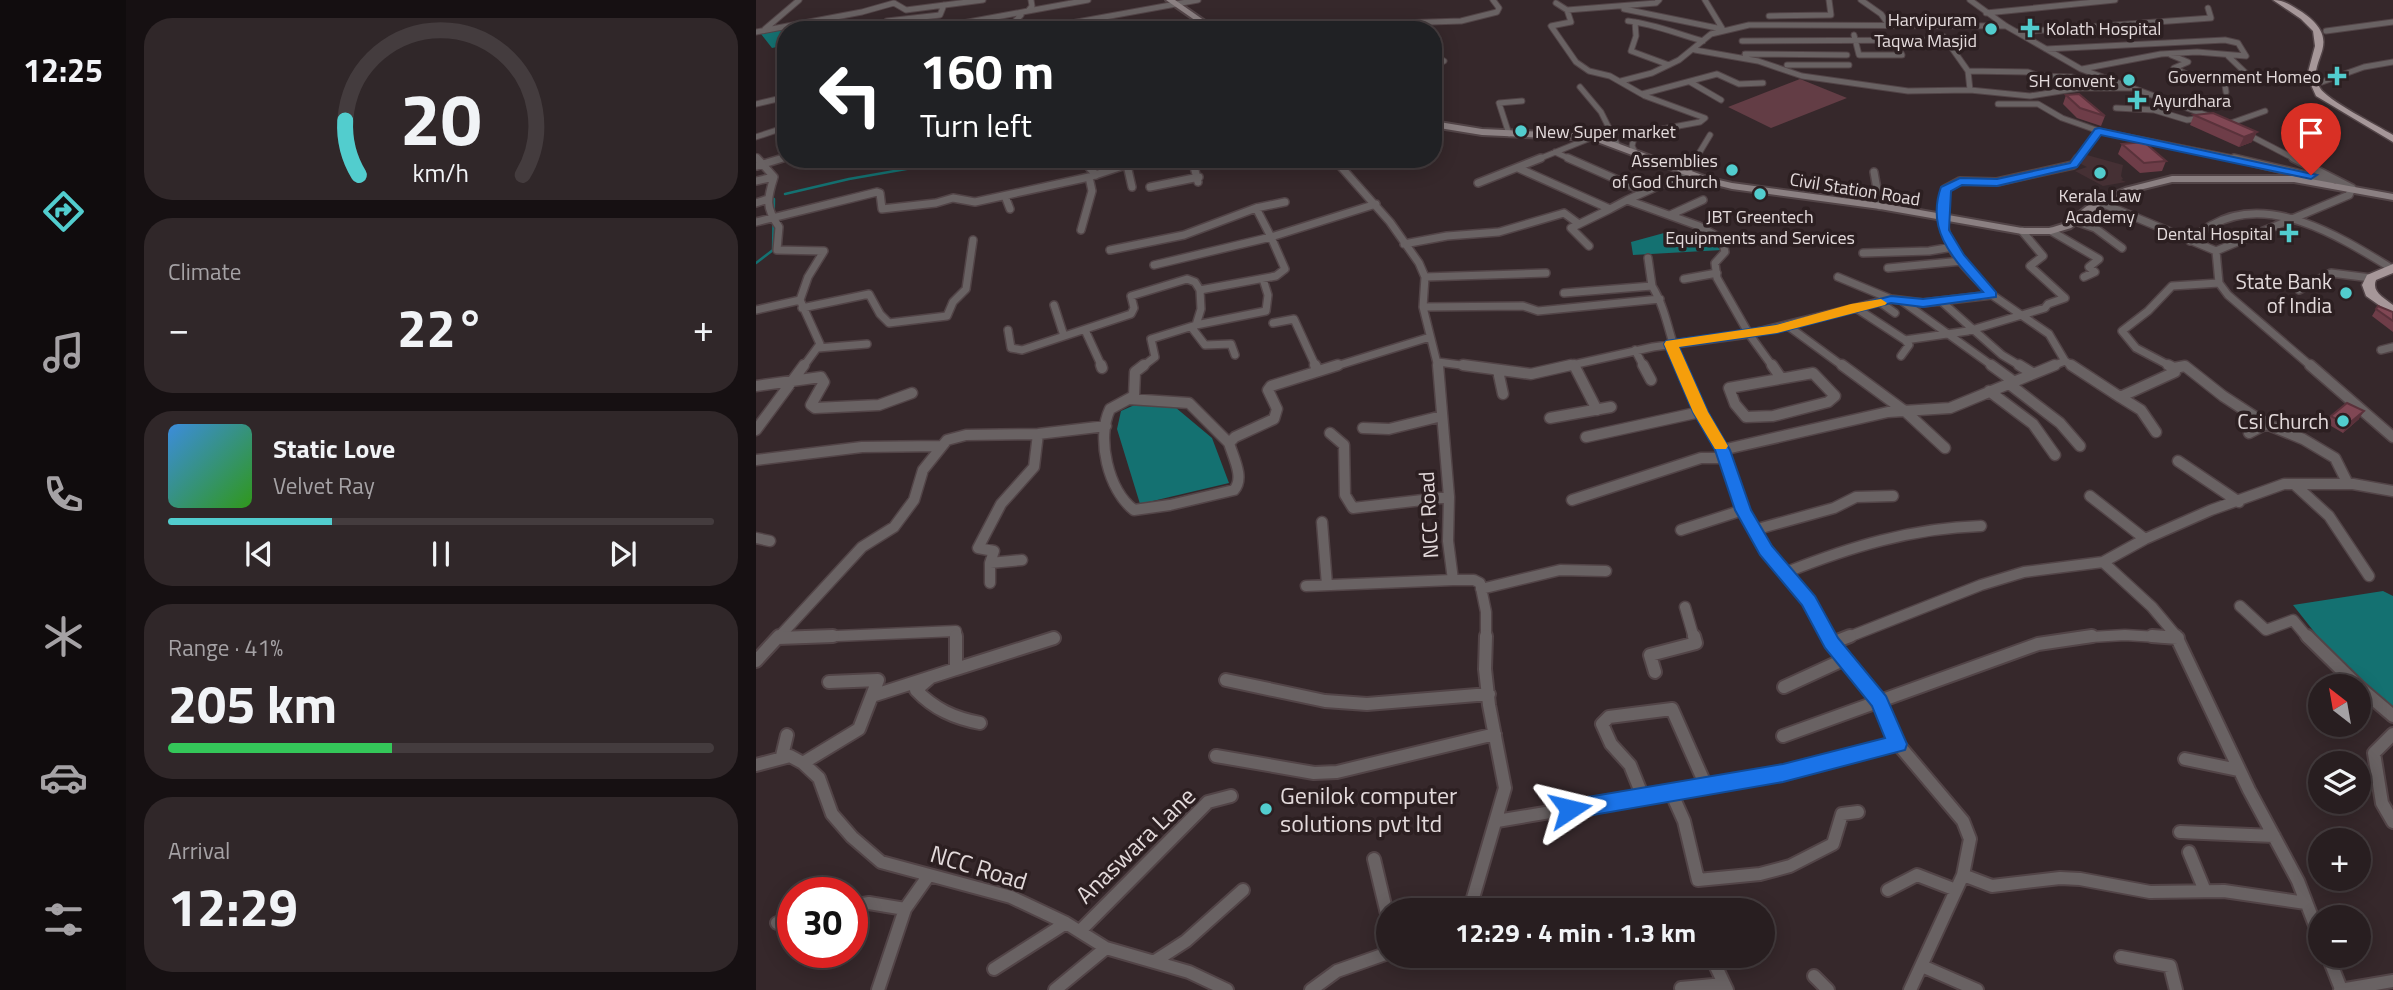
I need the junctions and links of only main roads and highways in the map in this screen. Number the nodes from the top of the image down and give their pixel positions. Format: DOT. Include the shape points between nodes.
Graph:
graph roads {
  1 [pos="2277,0"];
  2 [pos="2283,0"];
  3 [pos="1172,1"];
  4 [pos="1202,21"];
  5 [pos="2321,31"];
  6 [pos="1442,125"];
  7 [pos="2375,125"];
  8 [pos="2393,133"];
  9 [pos="2393,139"];
  10 [pos="2393,148"];
  11 [pos="2393,197"];
  12 [pos="2392,270"];
  13 [pos="2393,303"];
  14 [pos="2393,311"];
  1 -- 5 [label="main road"];
  2 -- 5 [label="main road"];
  3 -- 4 [label="main road"];
  5 -- 7 [label="main road" via="2329,47 2318,63 2317,82"];
  6 -- 11 [label="main road, Civil Station Road" via="1509,134 1593,137 1687,173 1746,188 2022,231 2051,231 2075,221 2099,202 2156,181 2194,177 2294,179"];
  7 -- 8 [label="main road"];
  7 -- 9 [label="main road"];
  7 -- 10 [label="main road" via="2370,128"];
  12 -- 13 [label="main road" via="2380,285"];
  12 -- 14 [label="main road" via="2371,278 2368,285 2370,293"];
}
